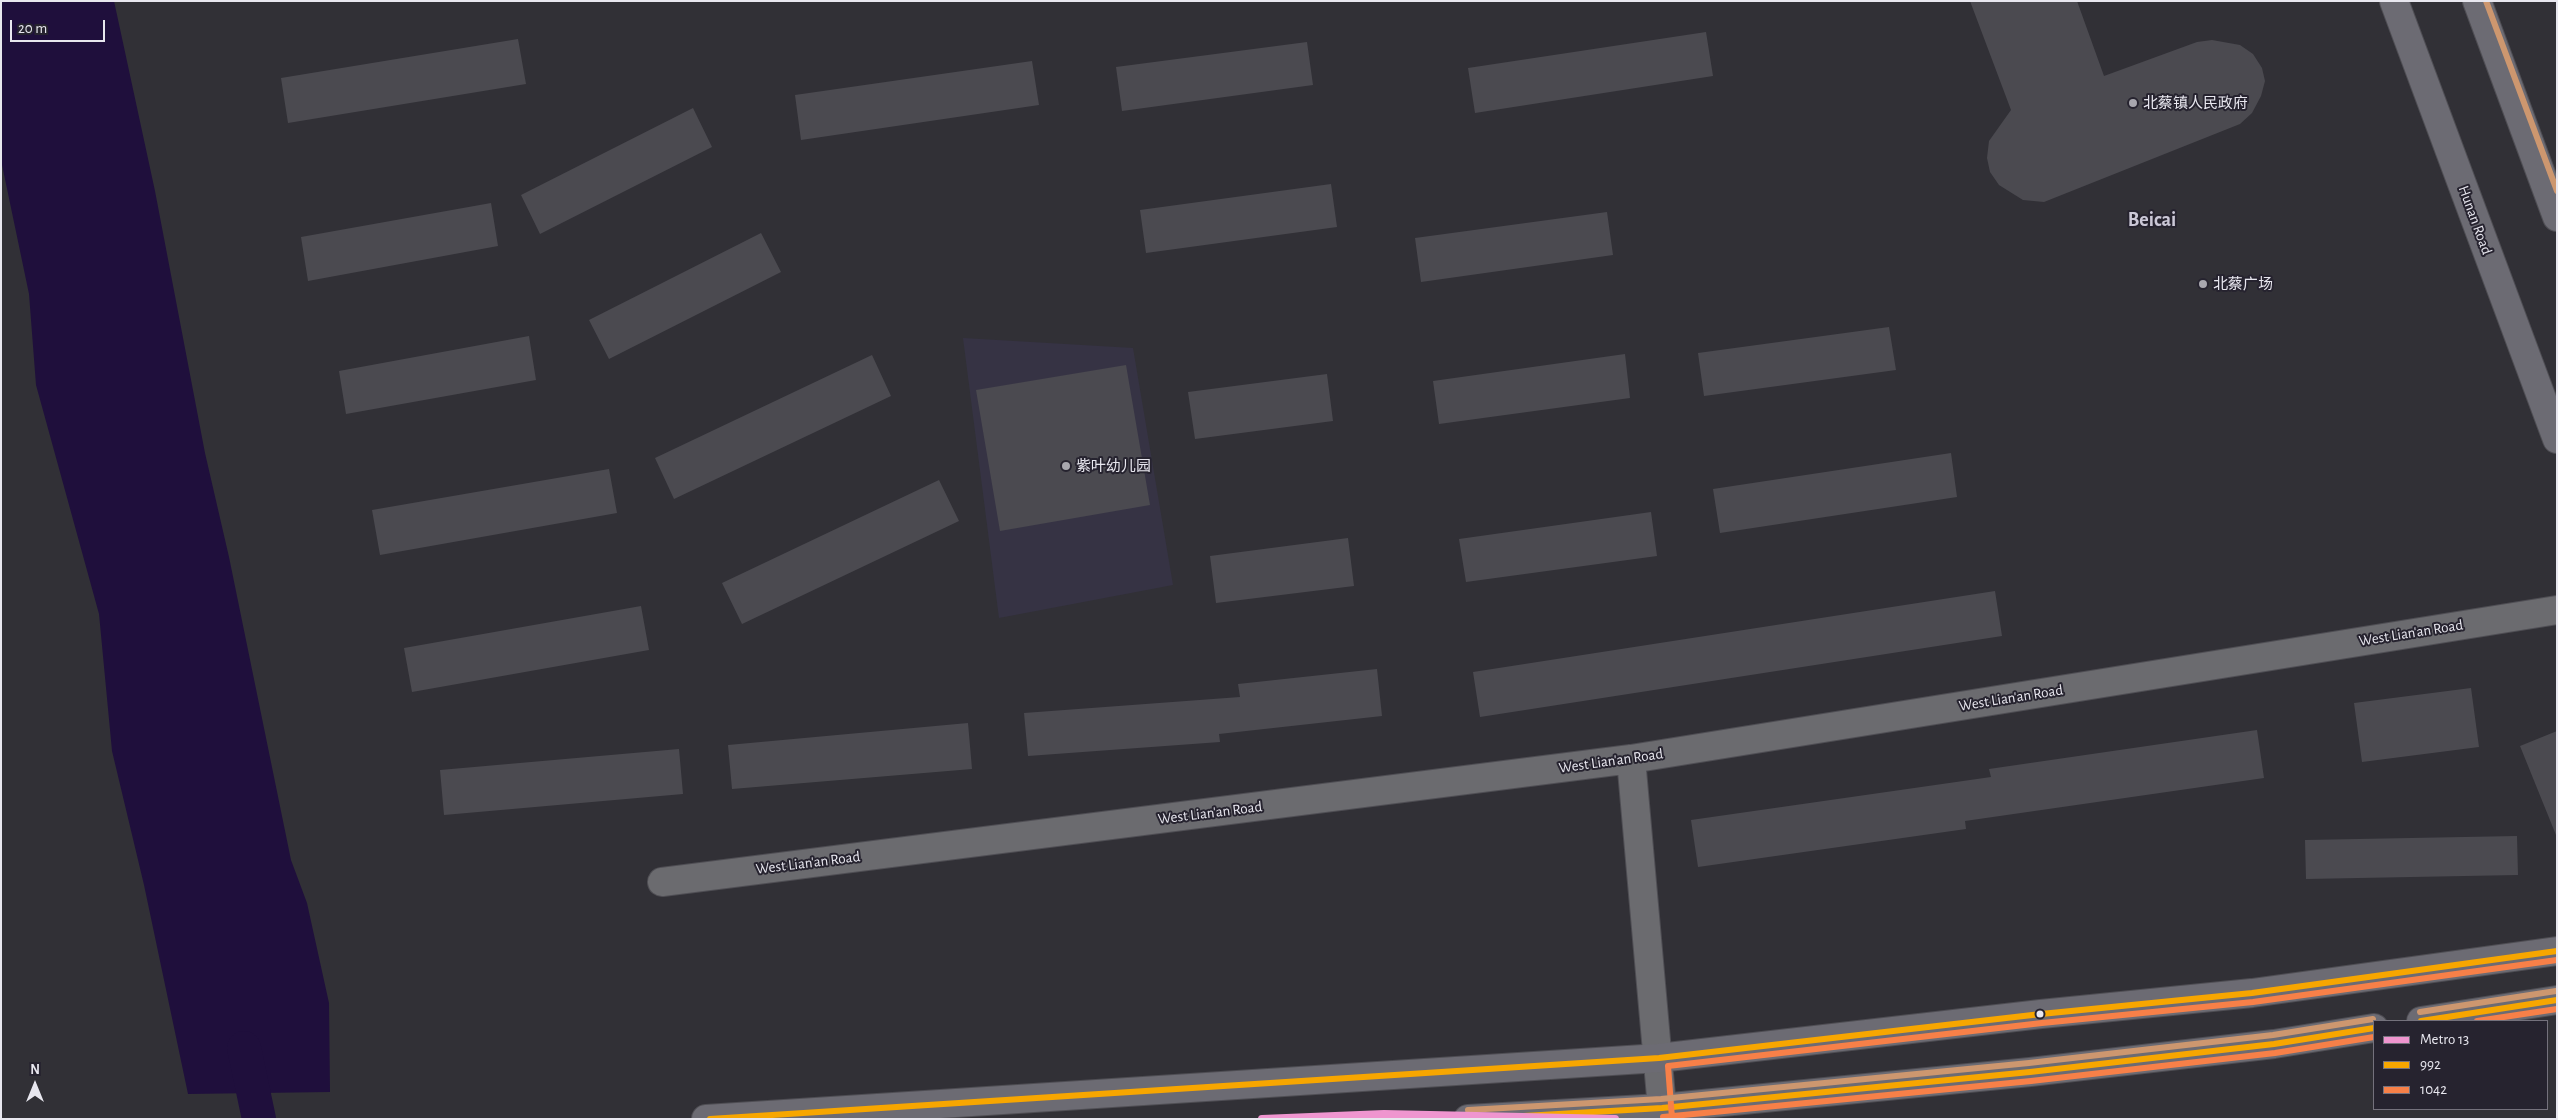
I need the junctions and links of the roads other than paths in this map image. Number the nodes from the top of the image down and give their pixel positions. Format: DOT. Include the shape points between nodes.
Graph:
graph roads {
  1 [pos="2394,1"];
  2 [pos="2477,1"];
  3 [pos="2557,217"];
  4 [pos="2557,439"];
  5 [pos="2557,610"];
  6 [pos="1631,759"];
  7 [pos="662,882"];
  8 [pos="2557,951"];
  9 [pos="2557,1000"];
  10 [pos="2427,1020"];
  11 [pos="2373,1028"];
  12 [pos="1659,1058"];
  13 [pos="1663,1113"];
  14 [pos="706,1119"];
  15 [pos="1468,1119"];
  1 -- 4 [label="main road, Hunan Road"];
  2 -- 3 [label="main road"];
  5 -- 6 [label="street, West Lian'an Road"];
  6 -- 7 [label="street, West Lian'an Road"];
  6 -- 12 [label="street"];
  8 -- 12 [label="main road" via="2252,992"];
  9 -- 10 [label="main road"];
  11 -- 13 [label="main road" via="2274,1044"];
  12 -- 13 [label="street"];
  12 -- 14 [label="main road"];
  13 -- 15 [label="main road"];
}
